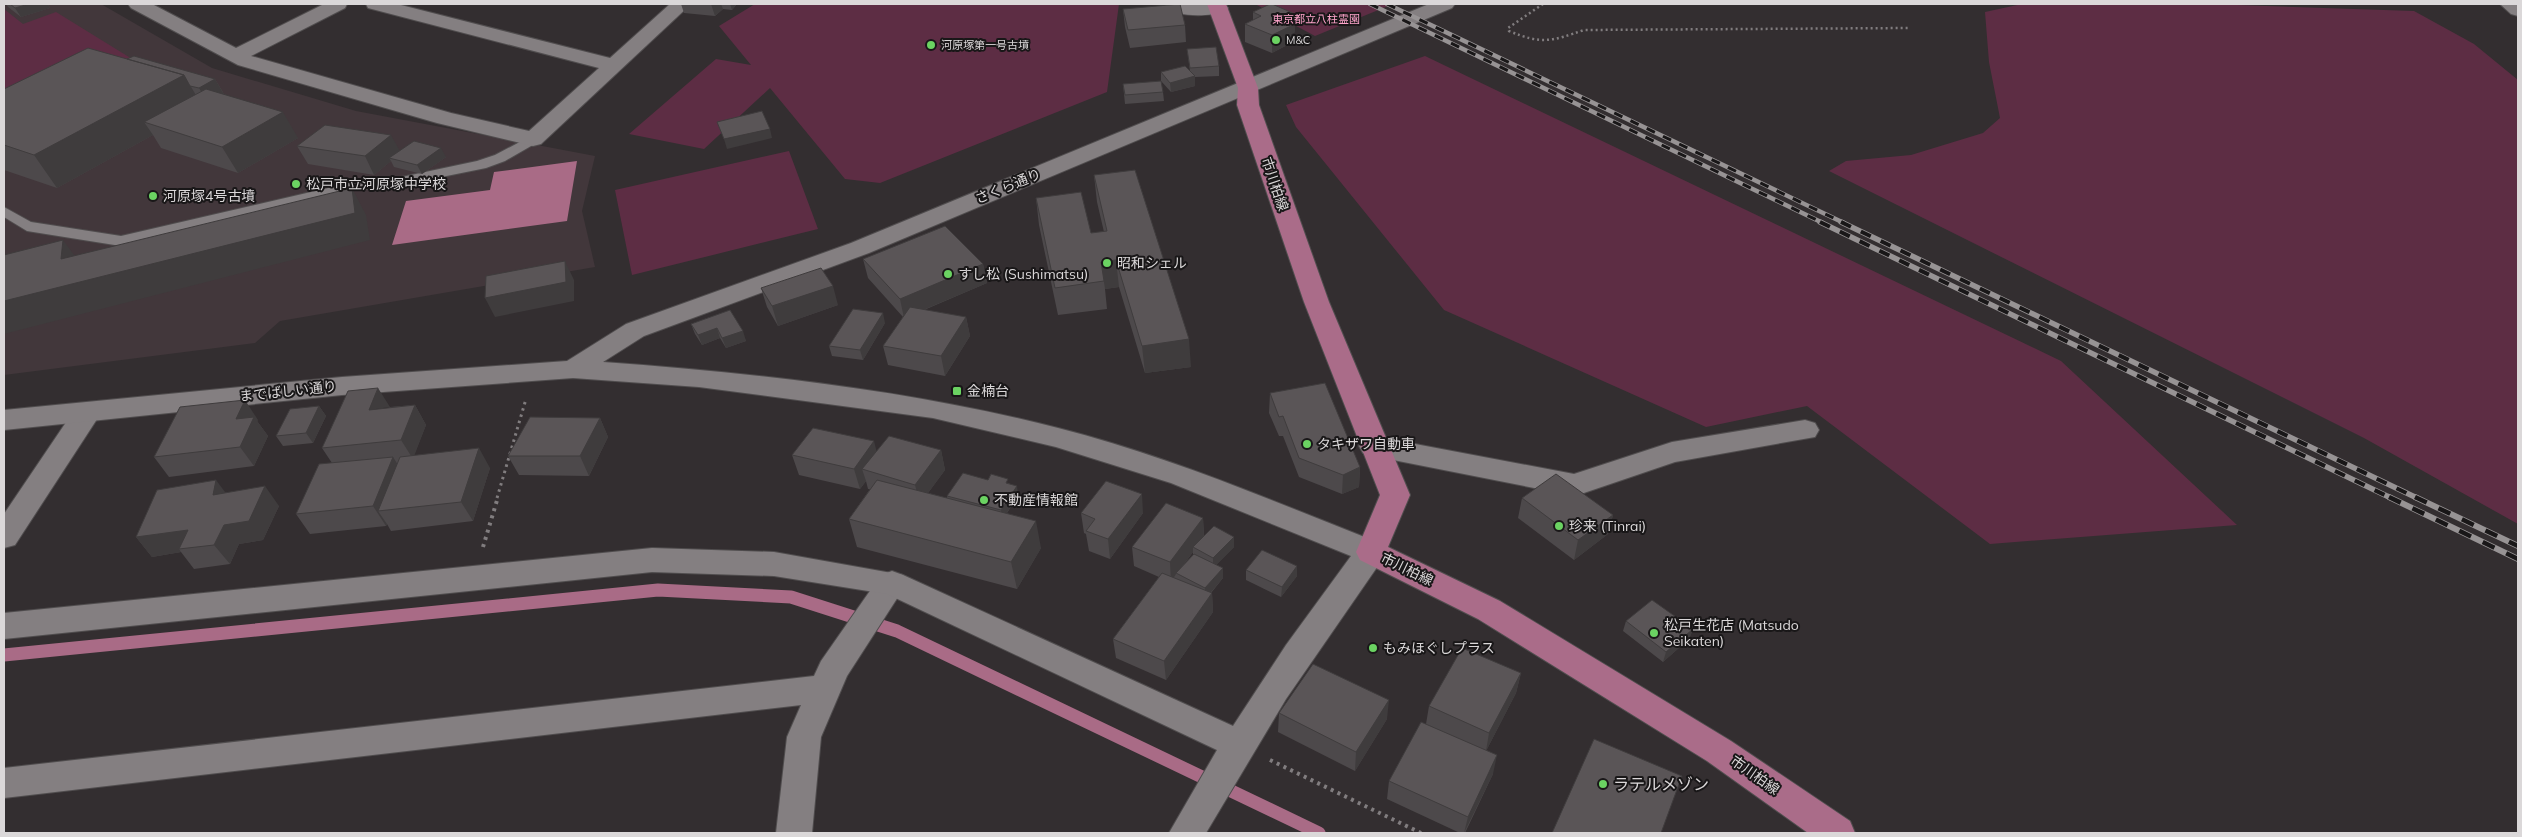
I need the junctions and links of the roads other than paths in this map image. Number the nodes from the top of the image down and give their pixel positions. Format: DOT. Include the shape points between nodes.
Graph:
graph roads {
  1 [pos="138,4"];
  2 [pos="338,4"];
  3 [pos="375,4"];
  4 [pos="681,4"];
  5 [pos="1174,4"];
  6 [pos="1445,4"];
  7 [pos="2509,4"];
  8 [pos="1217,6"];
  9 [pos="2518,10"];
  10 [pos="236,56"];
  11 [pos="613,65"];
  12 [pos="1248,88"];
  13 [pos="532,139"];
  14 [pos="4,211"];
  15 [pos="573,369"];
  16 [pos="87,413"];
  17 [pos="4,420"];
  18 [pos="1805,430"];
  19 [pos="1373,446"];
  20 [pos="4,537"];
  21 [pos="1370,552"];
  22 [pos="885,594"];
  23 [pos="4,626"];
  24 [pos="824,689"];
  25 [pos="1233,753"];
  26 [pos="4,783"];
  27 [pos="794,833"];
  28 [pos="1187,833"];
  29 [pos="1837,833"];
  1 -- 10 [label="street"];
  2 -- 10 [label="street"];
  3 -- 11 [label="street"];
  4 -- 11 [label="street"];
  5 -- 8 [label="street" via="1192,10"];
  6 -- 12 [label="street, さくら通り"];
  7 -- 9 [label="street"];
  8 -- 12 [label="main road, 市川柏線"];
  10 -- 13 [label="street" via="245,62"];
  11 -- 13 [label="street"];
  12 -- 15 [label="street, さくら通り" via="860,248 635,330"];
  12 -- 19 [label="main road, 市川柏線" via="1248,105 1296,249"];
  13 -- 14 [label="lane" via="482,165 397,182 354,186 121,241 27,226"];
  15 -- 16 [label="street, までばしい通り" via="342,386"];
  15 -- 21 [label="street, までばしい通り" via="699,378 933,408 1059,438 1182,476"];
  16 -- 17 [label="street, までばしい通り"];
  16 -- 20 [label="street"];
  18 -- 19 [label="street" via="1672,452 1575,485"];
  19 -- 21 [label="main road, 市川柏線" via="1395,495"];
  21 -- 25 [label="street"];
  21 -- 29 [label="main road, 市川柏線" via="1489,610 1720,751"];
  22 -- 23 [label="street" via="774,564 652,560"];
  22 -- 24 [label="street" via="833,670"];
  22 -- 25 [label="street"];
  24 -- 26 [label="street"];
  24 -- 27 [label="street" via="804,737"];
  25 -- 28 [label="street"];
}
